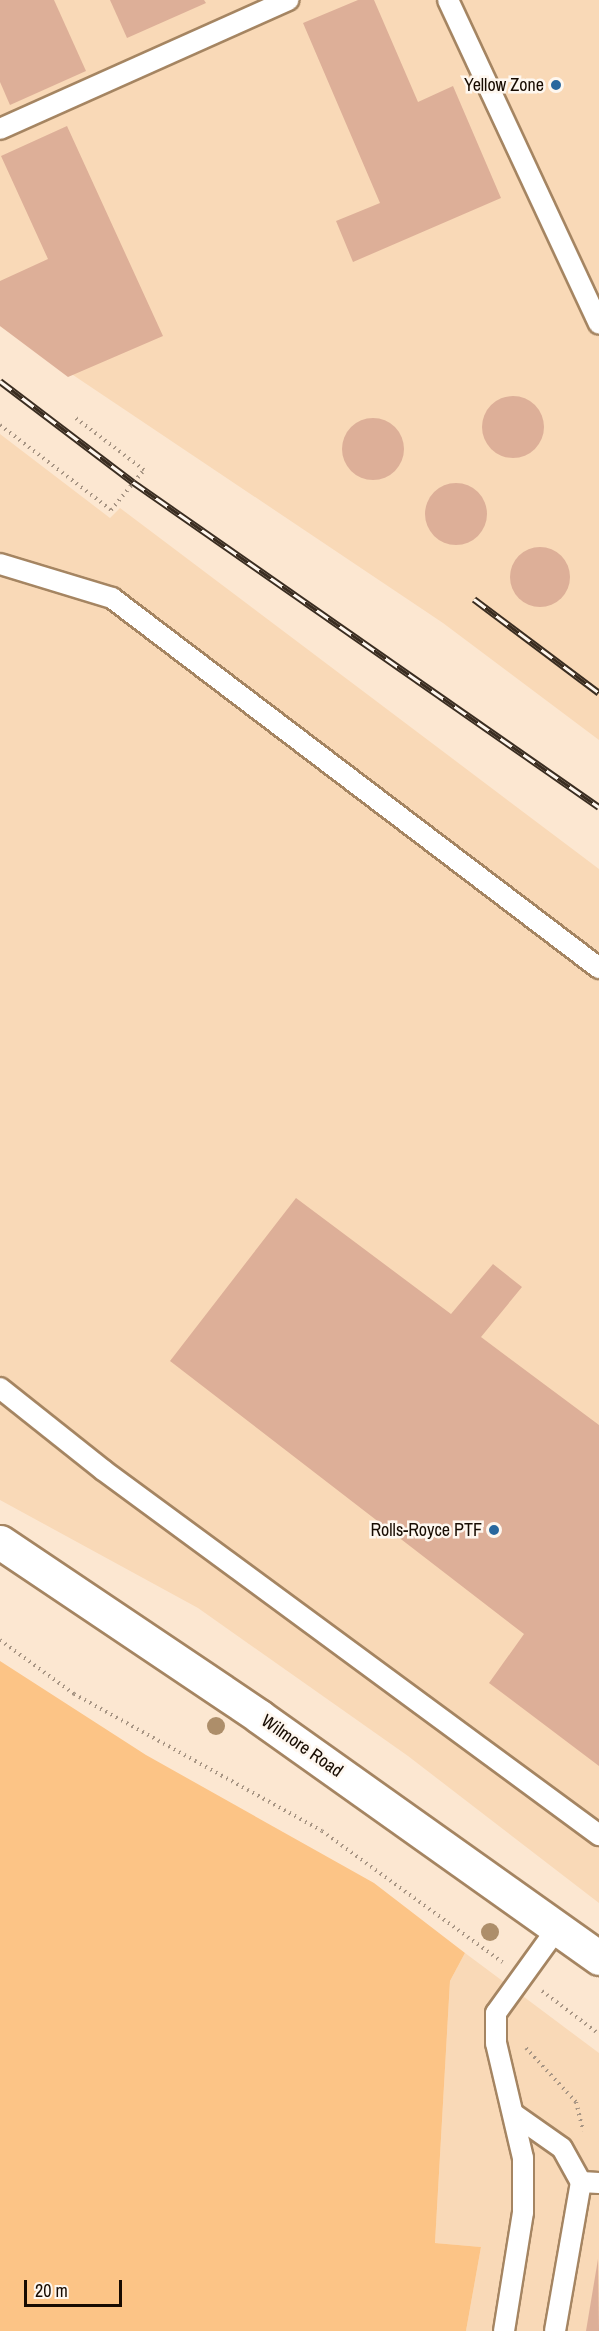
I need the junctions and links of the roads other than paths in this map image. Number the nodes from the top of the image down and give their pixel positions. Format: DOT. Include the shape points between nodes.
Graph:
graph roads {
  1 [pos="289,0"];
  2 [pos="448,0"];
  3 [pos="0,129"];
  4 [pos="599,324"];
  5 [pos="0,564"];
  6 [pos="599,968"];
  7 [pos="0,1388"];
  8 [pos="0,1542"];
  9 [pos="599,1835"];
  10 [pos="558,1927"];
  11 [pos="599,1958"];
  12 [pos="515,2115"];
  13 [pos="590,2182"];
  14 [pos="504,2331"];
  15 [pos="555,2331"];
  1 -- 3 [label="lane"];
  2 -- 4 [label="lane"];
  5 -- 6 [label="lane" via="112,598"];
  7 -- 9 [label="lane" via="93,1464"];
  8 -- 10 [label="street, Wilmore Road"];
  10 -- 11 [label="street, Wilmore Road"];
  10 -- 12 [label="lane" via="496,2013 496,2043"];
  12 -- 13 [label="lane" via="562,2148"];
  12 -- 14 [label="lane" via="523,2158 523,2212"];
  13 -- 15 [label="lane"];
}
